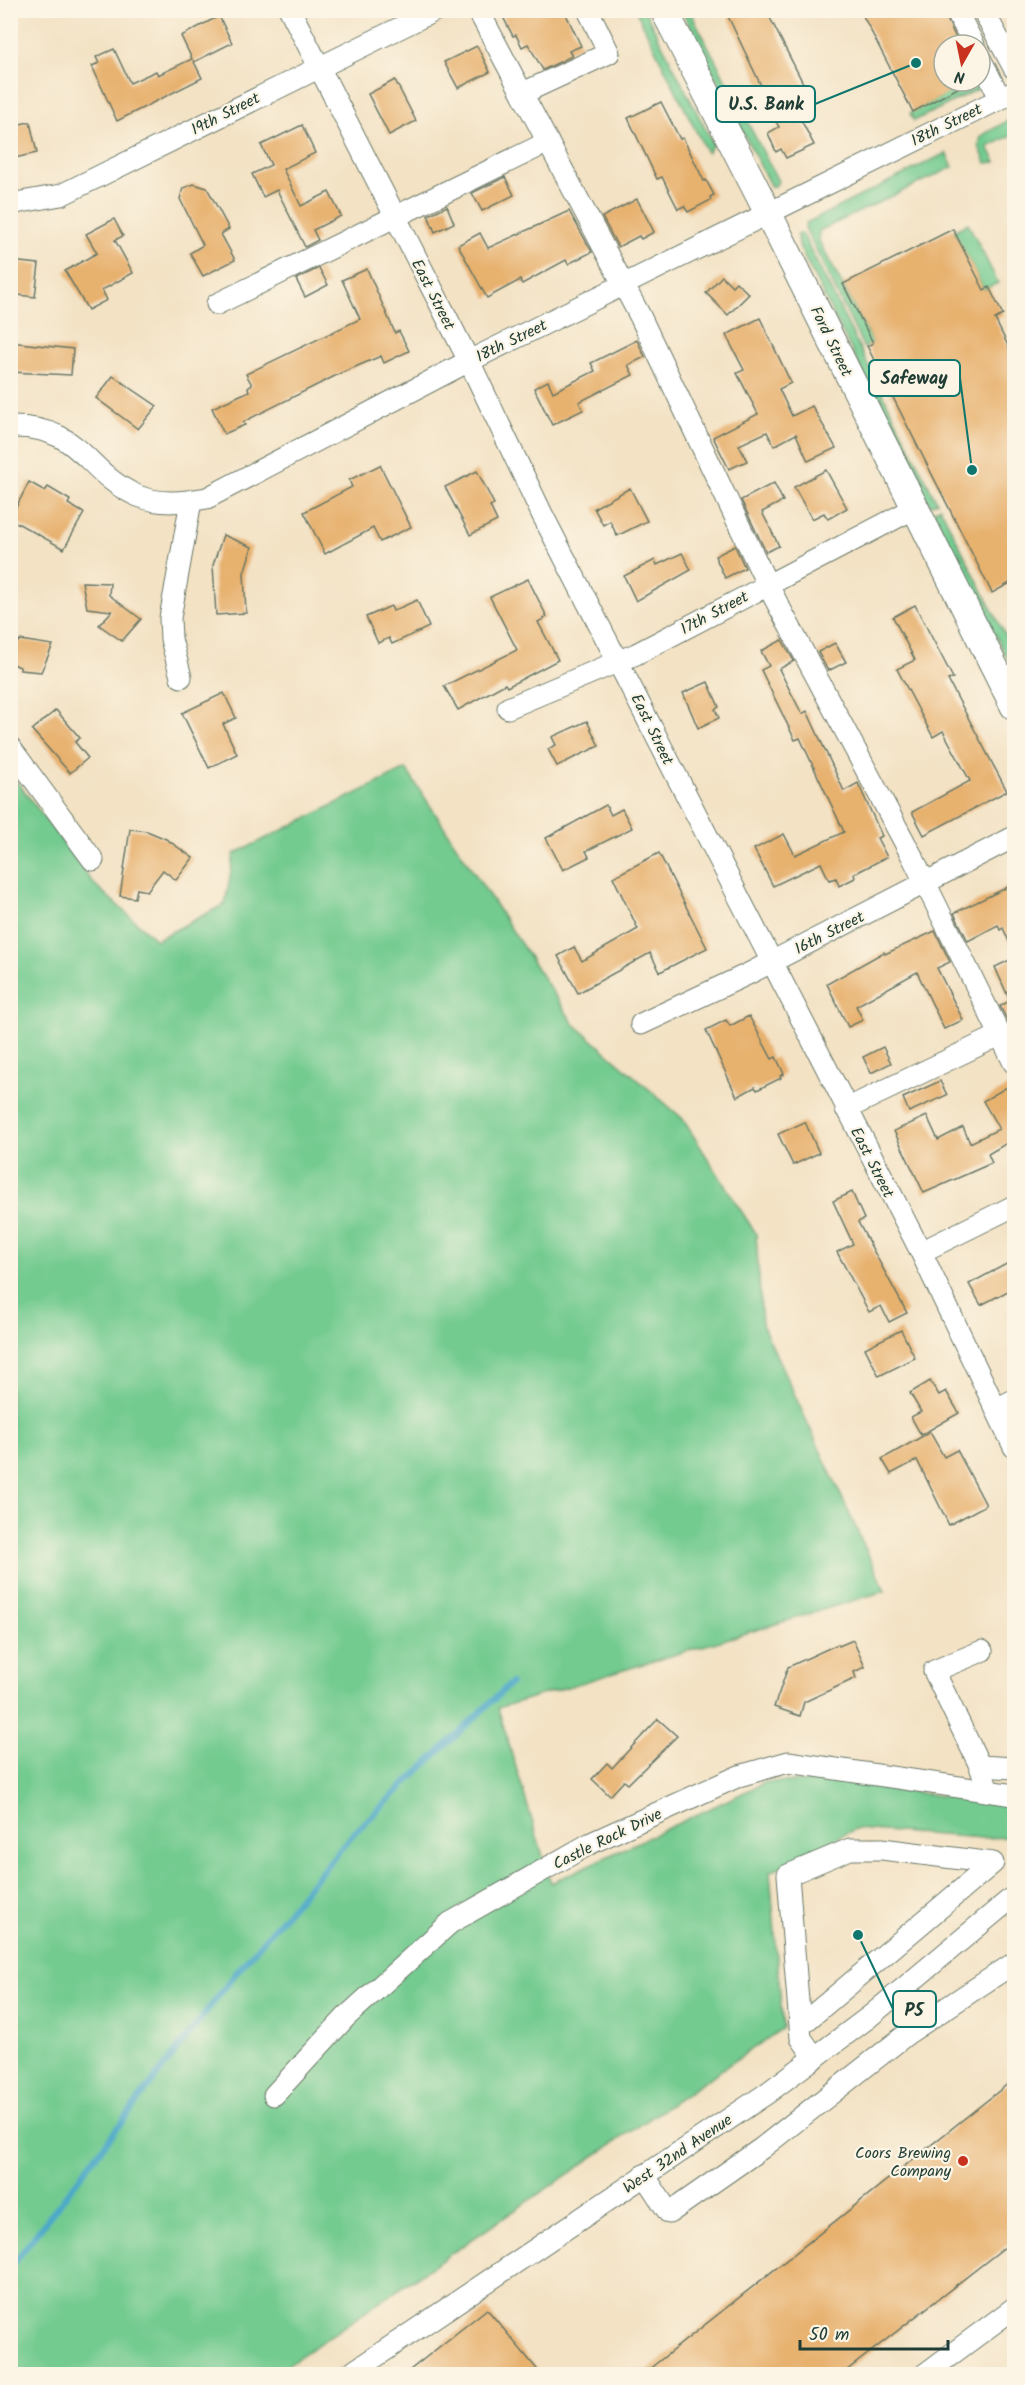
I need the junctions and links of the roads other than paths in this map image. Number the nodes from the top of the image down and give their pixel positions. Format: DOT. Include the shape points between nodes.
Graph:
graph roads {
  1 [pos="290,10"];
  2 [pos="436,10"];
  3 [pos="478,10"];
  4 [pos="588,10"];
  5 [pos="663,10"];
  6 [pos="956,10"];
  7 [pos="983,10"];
  8 [pos="968,33"];
  9 [pos="317,67"];
  10 [pos="1014,68"];
  11 [pos="992,74"];
  12 [pos="523,93"];
  13 [pos="1007,95"];
  14 [pos="548,142"];
  15 [pos="10,204"];
  16 [pos="768,213"];
  17 [pos="394,217"];
  18 [pos="622,286"];
  19 [pos="218,304"];
  20 [pos="469,361"];
  21 [pos="10,427"];
  22 [pos="191,501"];
  23 [pos="915,508"];
  24 [pos="768,584"];
  25 [pos="619,661"];
  26 [pos="181,677"];
  27 [pos="1014,706"];
  28 [pos="508,708"];
  29 [pos="10,747"];
  30 [pos="1014,837"];
  31 [pos="93,860"];
  32 [pos="926,883"];
  33 [pos="772,961"];
  34 [pos="641,1024"];
  35 [pos="1000,1035"];
  36 [pos="1014,1063"];
  37 [pos="846,1109"];
  38 [pos="1014,1206"];
  39 [pos="921,1252"];
  40 [pos="1005,1404"];
  41 [pos="1014,1447"];
  42 [pos="982,1651"];
  43 [pos="980,1766"];
  44 [pos="1014,1768"];
  45 [pos="988,1791"];
  46 [pos="1014,1795"];
  47 [pos="1014,1896"];
  48 [pos="1014,1963"];
  49 [pos="800,2026"];
  50 [pos="815,2058"];
  51 [pos="274,2095"];
  52 [pos="644,2175"];
  53 [pos="1014,2308"];
  54 [pos="350,2374"];
  55 [pos="925,2374"];
  1 -- 9 [label="street, East Street"];
  2 -- 9 [label="street, 19th Street"];
  3 -- 12 [label="street"];
  4 -- 12 [label="street" via="609,53"];
  5 -- 16 [label="main road, Ford Street"];
  6 -- 8 [label="street"];
  7 -- 10 [label="street"];
  9 -- 15 [label="street, 19th Street" via="61,195"];
  9 -- 17 [label="street, East Street"];
  11 -- 13 [label="street"];
  12 -- 14 [label="street"];
  13 -- 16 [label="street, 18th Street"];
  14 -- 17 [label="street"];
  14 -- 18 [label="street"];
  16 -- 18 [label="street, 18th Street"];
  16 -- 23 [label="main road, Ford Street"];
  17 -- 19 [label="street"];
  17 -- 20 [label="street, East Street"];
  18 -- 20 [label="street, 18th Street"];
  18 -- 24 [label="street"];
  20 -- 22 [label="street, 18th Street" via="220,493"];
  20 -- 25 [label="street, East Street" via="542,514"];
  21 -- 22 [label="street, 18th Street" via="42,428 59,436 138,496 174,503"];
  22 -- 26 [label="street" via="171,618 171,639"];
  23 -- 24 [label="street, 17th Street"];
  23 -- 27 [label="main road, Ford Street"];
  24 -- 25 [label="street, 17th Street"];
  24 -- 32 [label="street"];
  25 -- 28 [label="street, 17th Street"];
  25 -- 33 [label="street, East Street"];
  29 -- 31 [label="street"];
  30 -- 32 [label="street, 16th Street"];
  32 -- 33 [label="street, 16th Street"];
  32 -- 35 [label="street"];
  33 -- 34 [label="street, 16th Street"];
  33 -- 37 [label="street, East Street"];
  35 -- 36 [label="street"];
  35 -- 37 [label="street"];
  37 -- 39 [label="street, East Street"];
  38 -- 39 [label="street"];
  39 -- 40 [label="street, East Street"];
  40 -- 41 [label="street, East Street"];
  42 -- 43 [label="street" via="934,1671"];
  43 -- 44 [label="street"];
  43 -- 45 [label="street"];
  45 -- 46 [label="street, Castle Rock Drive"];
  45 -- 51 [label="street, Castle Rock Drive" via="788,1762 739,1776 591,1843 450,1923 346,2017"];
  47 -- 50 [label="street, West 32nd Avenue"];
  48 -- 52 [label="street" via="907,2034 762,2148 669,2213"];
  49 -- 49 [label="street" via="788,1875 850,1849 882,1849 993,1863"];
  49 -- 50 [label="street" via="801,2038"];
  50 -- 52 [label="street, West 32nd Avenue"];
  52 -- 54 [label="street, West 32nd Avenue"];
  53 -- 55 [label="street"];
}
